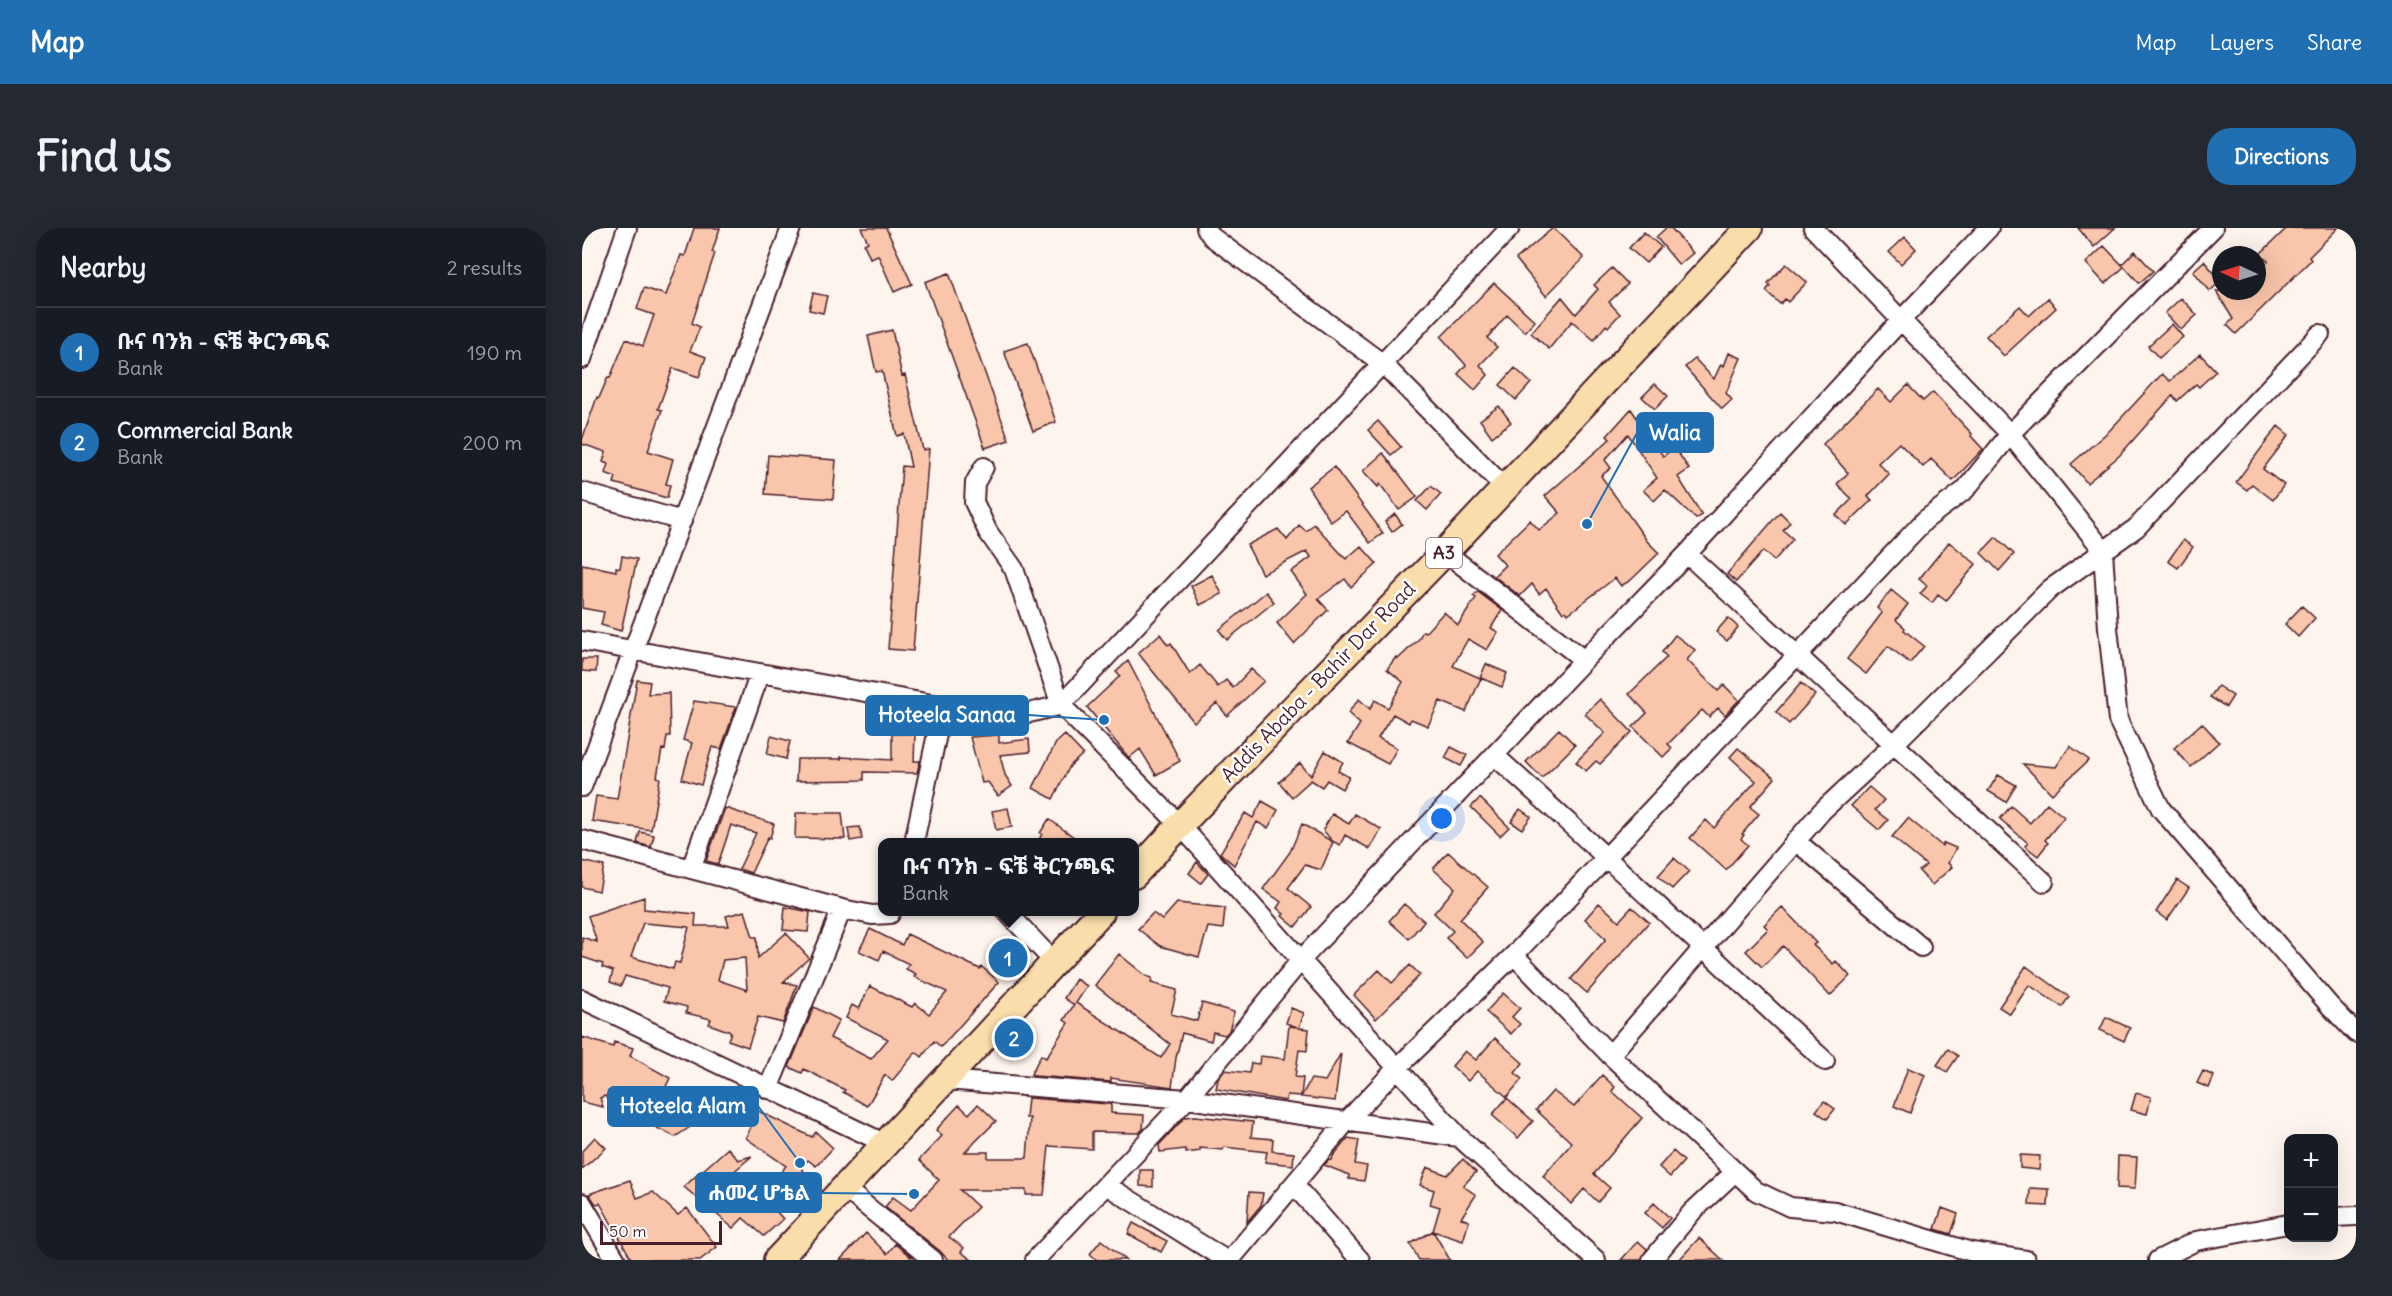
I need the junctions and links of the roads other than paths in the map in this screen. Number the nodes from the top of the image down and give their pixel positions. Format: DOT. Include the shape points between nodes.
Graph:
graph roads {
  1 [pos="627,228"];
  2 [pos="791,228"];
  3 [pos="1206,228"];
  4 [pos="1510,228"];
  5 [pos="1749,228"];
  6 [pos="1813,228"];
  7 [pos="1989,228"];
  8 [pos="2213,228"];
  9 [pos="1902,319"];
  10 [pos="2320,334"];
  11 [pos="582,359"];
  12 [pos="1383,364"];
  13 [pos="2010,434"];
  14 [pos="984,467"];
  15 [pos="1505,488"];
  16 [pos="582,492"];
  17 [pos="682,521"];
  18 [pos="2103,550"];
  19 [pos="1445,552"];
  20 [pos="1687,554"];
  21 [pos="582,641"];
  22 [pos="633,651"];
  23 [pos="1796,655"];
  24 [pos="1584,660"];
  25 [pos="760,673"];
  26 [pos="1061,705"];
  27 [pos="943,706"];
  28 [pos="1893,745"];
  29 [pos="1495,756"];
  30 [pos="588,757"];
  31 [pos="582,787"];
  32 [pos="1180,825"];
  33 [pos="918,838"];
  34 [pos="582,840"];
  35 [pos="1796,841"];
  36 [pos="1607,856"];
  37 [pos="691,868"];
  38 [pos="1139,870"];
  39 [pos="2044,882"];
  40 [pos="842,909"];
  41 [pos="878,915"];
  42 [pos="1011,916"];
  43 [pos="1097,916"];
  44 [pos="1921,947"];
  45 [pos="1704,949"];
  46 [pos="1514,955"];
  47 [pos="1300,961"];
  48 [pos="1054,963"];
  49 [pos="582,999"];
  50 [pos="2356,1032"];
  51 [pos="1610,1055"];
  52 [pos="1825,1061"];
  53 [pos="1396,1069"];
  54 [pos="945,1080"];
  55 [pos="768,1089"];
  56 [pos="1187,1099"];
  57 [pos="1347,1121"];
  58 [pos="1459,1137"];
  59 [pos="886,1144"];
  60 [pos="1736,1172"];
  61 [pos="1106,1185"];
  62 [pos="1293,1185"];
  63 [pos="844,1188"];
  64 [pos="583,1207"];
  65 [pos="2338,1216"];
  66 [pos="2356,1216"];
  67 [pos="2284,1225"];
  68 [pos="616,1260"];
  69 [pos="777,1260"];
  70 [pos="933,1260"];
  71 [pos="1035,1260"];
  72 [pos="1228,1260"];
  73 [pos="1360,1260"];
  74 [pos="1596,1260"];
  75 [pos="1652,1260"];
  76 [pos="2026,1260"];
  77 [pos="2158,1260"];
  1 -- 11 [label="street"];
  2 -- 17 [label="street"];
  3 -- 12 [label="street" via="1212,237"];
  4 -- 12 [label="street"];
  5 -- 15 [label="highway, Addis Ababa - Bahir Dar Road / A3"];
  6 -- 9 [label="street"];
  7 -- 9 [label="street"];
  8 -- 13 [label="street"];
  9 -- 13 [label="street"];
  9 -- 20 [label="street"];
  10 -- 18 [label="street" via="2136,528"];
  12 -- 15 [label="street"];
  12 -- 26 [label="street"];
  13 -- 18 [label="street"];
  13 -- 23 [label="street" via="1965,490 1925,520"];
  14 -- 26 [label="street" via="975,483 974,502 988,532 1014,570"];
  15 -- 19 [label="highway, Addis Ababa - Bahir Dar Road / A3"];
  16 -- 17 [label="street"];
  17 -- 22 [label="street"];
  18 -- 28 [label="street" via="2050,589"];
  18 -- 50 [label="street" via="2118,720 2161,809"];
  19 -- 24 [label="street"];
  19 -- 32 [label="highway, Addis Ababa - Bahir Dar Road / A3"];
  20 -- 23 [label="street"];
  20 -- 24 [label="street"];
  21 -- 22 [label="street"];
  22 -- 25 [label="street"];
  22 -- 30 [label="street"];
  23 -- 28 [label="street"];
  23 -- 36 [label="street"];
  24 -- 29 [label="street"];
  25 -- 27 [label="street"];
  25 -- 37 [label="street"];
  26 -- 27 [label="street" via="1009,718"];
  26 -- 32 [label="street"];
  27 -- 33 [label="street"];
  28 -- 35 [label="street" via="1822,811"];
  28 -- 39 [label="street"];
  29 -- 36 [label="street"];
  29 -- 47 [label="street"];
  30 -- 31 [label="street"];
  32 -- 38 [label="highway, Addis Ababa - Bahir Dar Road / A3"];
  32 -- 47 [label="street"];
  34 -- 37 [label="street"];
  35 -- 44 [label="street"];
  35 -- 45 [label="street"];
  36 -- 45 [label="street"];
  36 -- 46 [label="street"];
  37 -- 40 [label="street"];
  40 -- 41 [label="street"];
  40 -- 55 [label="street"];
  42 -- 48 [label="street"];
  43 -- 48 [label="highway"];
  45 -- 51 [label="street"];
  45 -- 52 [label="street"];
  46 -- 51 [label="street"];
  46 -- 53 [label="street"];
  47 -- 53 [label="street"];
  47 -- 56 [label="street"];
  48 -- 54 [label="highway"];
  49 -- 55 [label="street"];
  51 -- 60 [label="street"];
  53 -- 57 [label="street"];
  53 -- 58 [label="street"];
  54 -- 56 [label="street"];
  54 -- 59 [label="highway"];
  55 -- 59 [label="street"];
  56 -- 57 [label="street"];
  56 -- 61 [label="street"];
  57 -- 58 [label="street"];
  57 -- 62 [label="street"];
  58 -- 74 [label="street"];
  59 -- 63 [label="highway"];
  60 -- 75 [label="street" via="1692,1212"];
  60 -- 76 [label="street" via="1756,1191 1790,1207 1835,1211 1972,1252"];
  61 -- 71 [label="street"];
  61 -- 72 [label="street"];
  62 -- 72 [label="street"];
  62 -- 73 [label="street"];
  63 -- 69 [label="highway"];
  63 -- 70 [label="street"];
  64 -- 68 [label="street"];
  65 -- 66 [label="street"];
  67 -- 77 [label="street" via="2196,1241"];
}
